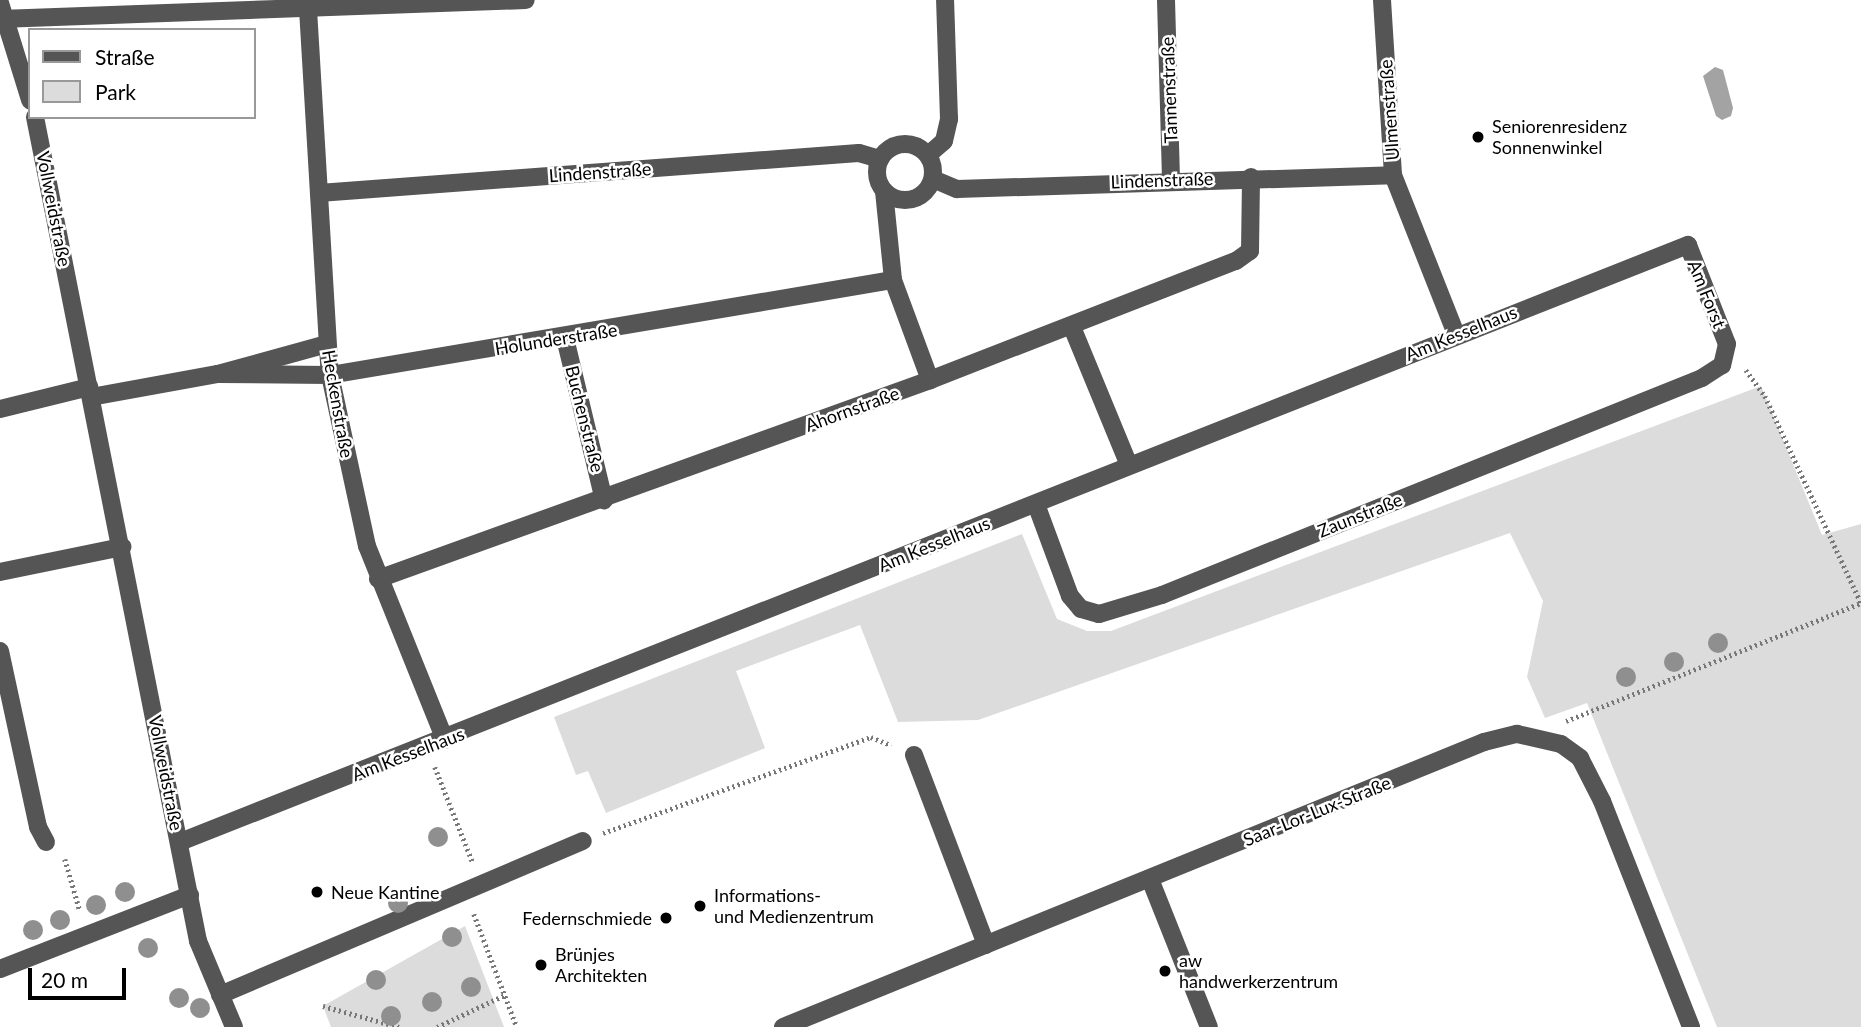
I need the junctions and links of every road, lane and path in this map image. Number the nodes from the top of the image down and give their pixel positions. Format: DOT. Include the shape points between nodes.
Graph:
graph roads {
  1 [pos="526,0"];
  2 [pos="945,0"];
  3 [pos="1166,0"];
  4 [pos="1382,0"];
  5 [pos="264,6"];
  6 [pos="308,9"];
  7 [pos="0,19"];
  8 [pos="28,95"];
  9 [pos="35,119"];
  10 [pos="928,155"];
  11 [pos="880,159"];
  12 [pos="1393,174"];
  13 [pos="1251,177"];
  14 [pos="933,179"];
  15 [pos="1171,180"];
  16 [pos="884,191"];
  17 [pos="319,193"];
  18 [pos="1688,244"];
  19 [pos="892,280"];
  20 [pos="1072,327"];
  21 [pos="1456,334"];
  22 [pos="565,338"];
  23 [pos="327,344"];
  24 [pos="1727,344"];
  25 [pos="218,374"];
  26 [pos="330,375"];
  27 [pos="930,380"];
  28 [pos="90,392"];
  29 [pos="0,409"];
  30 [pos="1129,466"];
  31 [pos="604,500"];
  32 [pos="1036,504"];
  33 [pos="122,547"];
  34 [pos="0,572"];
  35 [pos="378,579"];
  36 [pos="1861,603"];
  37 [pos="0,651"];
  38 [pos="1540,736"];
  39 [pos="445,740"];
  40 [pos="427,747"];
  41 [pos="914,755"];
  42 [pos="463,836"];
  43 [pos="583,841"];
  44 [pos="47,842"];
  45 [pos="180,842"];
  46 [pos="1150,879"];
  47 [pos="465,890"];
  48 [pos="190,895"];
  49 [pos="87,933"];
  50 [pos="986,945"];
  51 [pos="0,969"];
  52 [pos="220,995"];
  53 [pos="505,995"];
  54 [pos="323,1006"];
  55 [pos="816,1021"];
  56 [pos="234,1027"];
  57 [pos="399,1027"];
  58 [pos="437,1027"];
  59 [pos="517,1027"];
  60 [pos="783,1027"];
  61 [pos="1209,1027"];
  62 [pos="1691,1027"];
  1 -- 6 [label="street"];
  2 -- 10 [label="street" via="949,118 944,141"];
  3 -- 15 [label="street, Tannenstraße"];
  4 -- 12 [label="street, Ulmenstraße"];
  5 -- 6 [label="street"];
  5 -- 7 [label="street"];
  6 -- 17 [label="street, Heckenstraße"];
  7 -- 8 [label="street"];
  9 -- 28 [label="street, Vollweidstraße"];
  10 -- 11 [label="street" via="903,144"];
  10 -- 14 [label="street"];
  11 -- 16 [label="street" via="878,181"];
  11 -- 17 [label="street, Lindenstraße" via="859,153"];
  12 -- 13 [label="street, Lindenstraße"];
  12 -- 21 [label="street, Ulmenstraße"];
  13 -- 15 [label="street, Lindenstraße"];
  13 -- 20 [label="street, Ahornstraße" via="1250,251 1236,261"];
  14 -- 15 [label="street, Lindenstraße" via="957,189"];
  14 -- 16 [label="street" via="926,192 912,200 897,200"];
  16 -- 19 [label="street"];
  17 -- 23 [label="street, Heckenstraße"];
  18 -- 21 [label="street, Am Kesselhaus"];
  18 -- 24 [label="street, Am Forst"];
  19 -- 22 [label="street, Holunderstraße"];
  19 -- 27 [label="street"];
  20 -- 27 [label="street, Ahornstraße"];
  20 -- 30 [label="street"];
  21 -- 30 [label="street, Am Kesselhaus"];
  22 -- 26 [label="street, Holunderstraße"];
  22 -- 31 [label="street, Buchenstraße"];
  23 -- 25 [label="street, Holunderstraße"];
  23 -- 26 [label="street, Heckenstraße"];
  24 -- 32 [label="street, Zaunstraße" via="1722,365 1702,378 1109,612 1081,609 1070,596"];
  24 -- 36 [label="path" via="1765,396"];
  25 -- 26 [label="street, Holunderstraße"];
  25 -- 28 [label="street, Holunderstraße"];
  26 -- 35 [label="street, Heckenstraße"];
  27 -- 31 [label="street, Ahornstraße"];
  28 -- 29 [label="street, Holunderstraße"];
  28 -- 33 [label="street, Vollweidstraße"];
  30 -- 32 [label="street, Am Kesselhaus"];
  31 -- 35 [label="street, Ahornstraße"];
  32 -- 39 [label="street, Am Kesselhaus"];
  33 -- 34 [label="street"];
  33 -- 45 [label="street, Vollweidstraße"];
  35 -- 39 [label="street, Heckenstraße"];
  36 -- 38 [label="path" via="1570,718"];
  37 -- 44 [label="street" via="38,827"];
  38 -- 46 [label="street, Saar-Lor-Lux-Straße" via="1517,734 1484,742"];
  38 -- 62 [label="street" via="1580,758 1591,777"];
  39 -- 40 [label="street, Am Kesselhaus"];
  40 -- 42 [label="path"];
  40 -- 45 [label="street, Am Kesselhaus"];
  41 -- 43 [label="path" via="871,737"];
  41 -- 50 [label="street"];
  43 -- 47 [label="street"];
  44 -- 49 [label="path" via="65,859"];
  45 -- 48 [label="street, Vollweidstraße"];
  46 -- 50 [label="street, Saar-Lor-Lux-Straße"];
  46 -- 61 [label="street"];
  47 -- 52 [label="street"];
  47 -- 53 [label="path"];
  48 -- 49 [label="street"];
  48 -- 52 [label="street, Vollweidstraße" via="198,942"];
  49 -- 51 [label="street"];
  50 -- 55 [label="street, Saar-Lor-Lux-Straße"];
  52 -- 56 [label="street, Vollweidstraße"];
  53 -- 58 [label="path"];
  53 -- 59 [label="path"];
  54 -- 57 [label="path"];
  55 -- 60 [label="street, Saar-Lor-Lux-Straße"];
}
